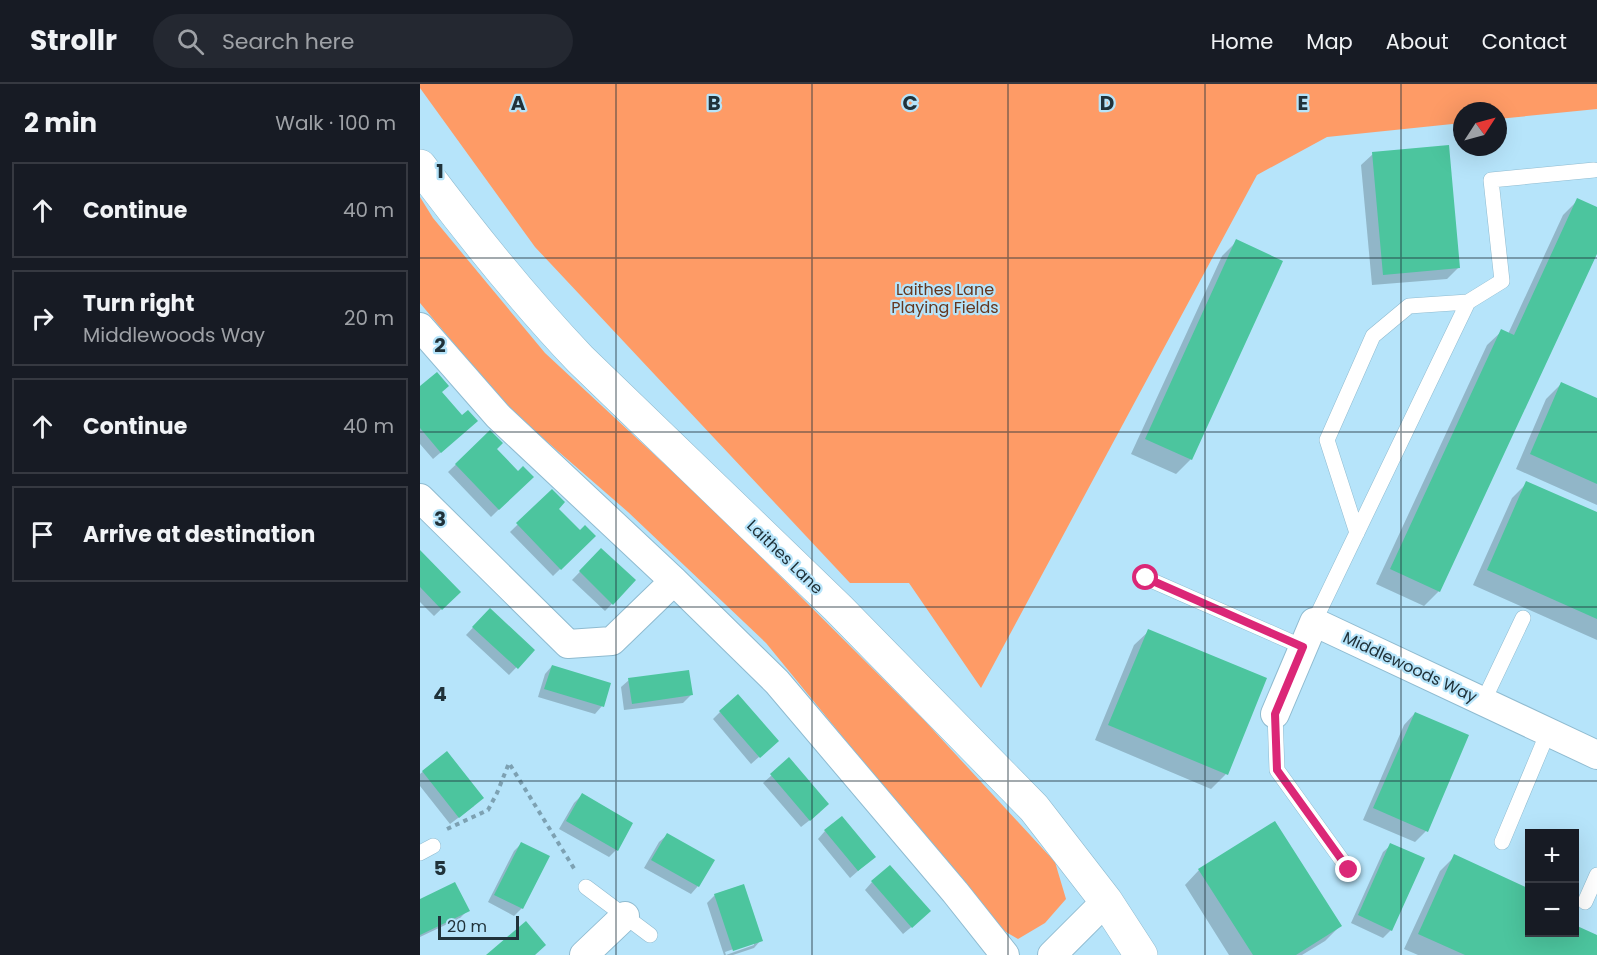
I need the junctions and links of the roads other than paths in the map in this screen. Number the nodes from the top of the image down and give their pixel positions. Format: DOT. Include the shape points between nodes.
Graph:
graph roads {
  1 [pos="420,166"];
  2 [pos="1594,170"];
  3 [pos="1468,302"];
  4 [pos="420,327"];
  5 [pos="420,498"];
  6 [pos="1357,533"];
  7 [pos="1146,578"];
  8 [pos="674,581"];
  9 [pos="1523,618"];
  10 [pos="1309,634"];
  11 [pos="1483,702"];
  12 [pos="1275,714"];
  13 [pos="1548,732"];
  14 [pos="1596,750"];
  15 [pos="1502,842"];
  16 [pos="1349,870"];
  17 [pos="1597,875"];
  18 [pos="586,887"];
  19 [pos="1106,901"];
  20 [pos="1585,902"];
  21 [pos="625,916"];
  22 [pos="650,935"];
  23 [pos="584,955"];
  24 [pos="1005,955"];
  25 [pos="1052,955"];
  26 [pos="1141,955"];
  1 -- 19 [label="main road, Laithes Lane" via="542,319 838,608 1034,808"];
  2 -- 3 [label="lane" via="1491,180 1502,280"];
  3 -- 6 [label="lane"];
  3 -- 6 [label="lane" via="1409,306 1373,336 1327,440"];
  4 -- 8 [label="street" via="498,416"];
  5 -- 8 [label="street" via="568,645 612,641"];
  6 -- 10 [label="lane"];
  7 -- 10 [label="lane"];
  8 -- 24 [label="street" via="777,682"];
  9 -- 11 [label="lane"];
  10 -- 11 [label="street, Middlewoods Way"];
  10 -- 12 [label="street"];
  11 -- 13 [label="street, Middlewoods Way"];
  12 -- 16 [label="lane" via="1277,770"];
  13 -- 14 [label="street, Middlewoods Way"];
  13 -- 15 [label="lane"];
  17 -- 20 [label="lane"];
  18 -- 21 [label="lane"];
  19 -- 25 [label="street"];
  19 -- 26 [label="main road, Laithes Lane"];
  21 -- 22 [label="lane"];
  21 -- 23 [label="street"];
}
